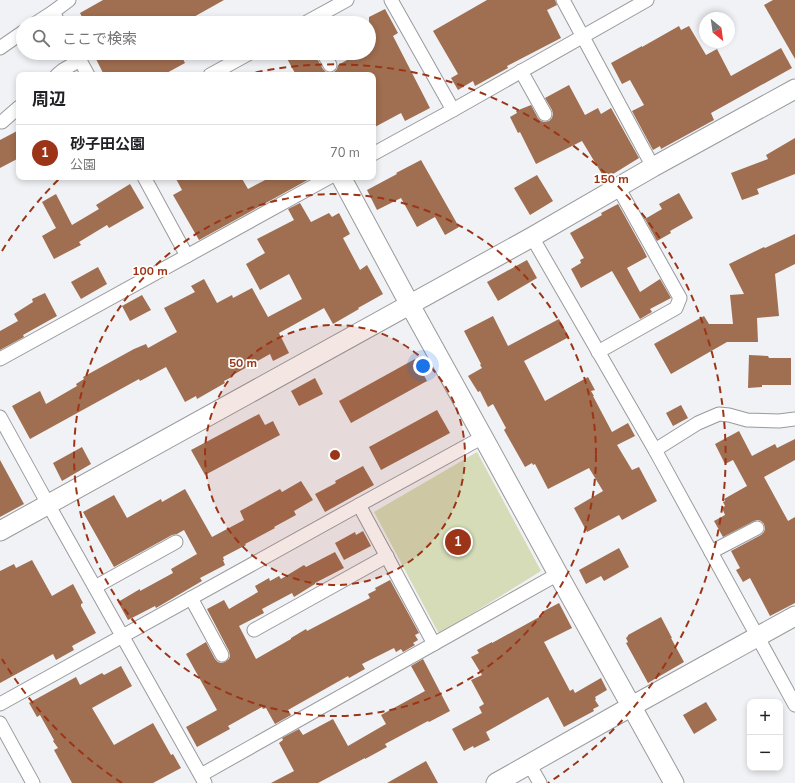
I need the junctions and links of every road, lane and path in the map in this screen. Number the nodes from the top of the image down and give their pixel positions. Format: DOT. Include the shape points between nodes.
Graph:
graph roads {
  1 [pos="69,0"];
  2 [pos="347,0"];
  3 [pos="391,0"];
  4 [pos="563,0"];
  5 [pos="647,0"];
  6 [pos="57,16"];
  7 [pos="318,16"];
  8 [pos="583,36"];
  9 [pos="16,37"];
  10 [pos="0,48"];
  11 [pos="75,60"];
  12 [pos="80,60"];
  13 [pos="237,60"];
  14 [pos="327,60"];
  15 [pos="330,65"];
  16 [pos="521,71"];
  17 [pos="61,72"];
  18 [pos="86,72"];
  19 [pos="215,72"];
  20 [pos="795,89"];
  21 [pos="16,110"];
  22 [pos="453,110"];
  23 [pos="545,114"];
  24 [pos="2,122"];
  25 [pos="376,152"];
  26 [pos="653,167"];
  27 [pos="146,180"];
  28 [pos="325,180"];
  29 [pos="343,180"];
  30 [pos="618,187"];
  31 [pos="532,237"];
  32 [pos="187,256"];
  33 [pos="410,305"];
  34 [pos="598,352"];
  35 [pos="0,359"];
  36 [pos="0,416"];
  37 [pos="795,419"];
  38 [pos="483,437"];
  39 [pos="655,450"];
  40 [pos="48,504"];
  41 [pos="359,504"];
  42 [pos="757,528"];
  43 [pos="0,531"];
  44 [pos="176,542"];
  45 [pos="711,552"];
  46 [pos="387,556"];
  47 [pos="558,574"];
  48 [pos="95,587"];
  49 [pos="191,598"];
  50 [pos="795,616"];
  51 [pos="254,630"];
  52 [pos="123,635"];
  53 [pos="757,636"];
  54 [pos="434,644"];
  55 [pos="222,655"];
  56 [pos="0,704"];
  57 [pos="795,705"];
  58 [pos="632,706"];
  59 [pos="0,723"];
  60 [pos="529,764"];
  61 [pos="203,779"];
  62 [pos="33,783"];
  63 [pos="496,783"];
  64 [pos="540,783"];
  65 [pos="674,783"];
  1 -- 6 [label="street"];
  2 -- 7 [label="street"];
  3 -- 22 [label="street"];
  4 -- 8 [label="street"];
  5 -- 8 [label="street"];
  8 -- 16 [label="street"];
  8 -- 26 [label="street"];
  9 -- 10 [label="street"];
  11 -- 17 [label="street"];
  12 -- 18 [label="street"];
  13 -- 19 [label="street"];
  14 -- 15 [label="street"];
  16 -- 22 [label="street"];
  16 -- 23 [label="street"];
  20 -- 26 [label="street"];
  21 -- 24 [label="street"];
  22 -- 25 [label="street"];
  26 -- 30 [label="street"];
  27 -- 32 [label="street"];
  28 -- 32 [label="street"];
  29 -- 33 [label="street"];
  30 -- 31 [label="street"];
  30 -- 34 [label="street" via="680,298 676,308"];
  31 -- 33 [label="street"];
  31 -- 34 [label="street"];
  32 -- 35 [label="street"];
  33 -- 38 [label="street"];
  33 -- 40 [label="street"];
  34 -- 39 [label="street"];
  36 -- 40 [label="street"];
  37 -- 39 [label="street" via="747,420 720,414 698,423"];
  38 -- 41 [label="street"];
  38 -- 47 [label="street"];
  39 -- 45 [label="street"];
  40 -- 43 [label="street"];
  40 -- 48 [label="street"];
  41 -- 46 [label="street"];
  41 -- 49 [label="street"];
  42 -- 45 [label="street"];
  44 -- 48 [label="street"];
  45 -- 53 [label="street"];
  46 -- 51 [label="street"];
  46 -- 54 [label="street"];
  47 -- 54 [label="street"];
  47 -- 58 [label="street"];
  48 -- 52 [label="street"];
  49 -- 52 [label="street"];
  49 -- 55 [label="street"];
  50 -- 53 [label="street"];
  52 -- 56 [label="street"];
  52 -- 61 [label="street"];
  53 -- 57 [label="street"];
  53 -- 58 [label="street"];
  54 -- 61 [label="street"];
  58 -- 60 [label="street"];
  58 -- 65 [label="street"];
  59 -- 62 [label="street"];
  60 -- 63 [label="street"];
  60 -- 64 [label="street"];
}
